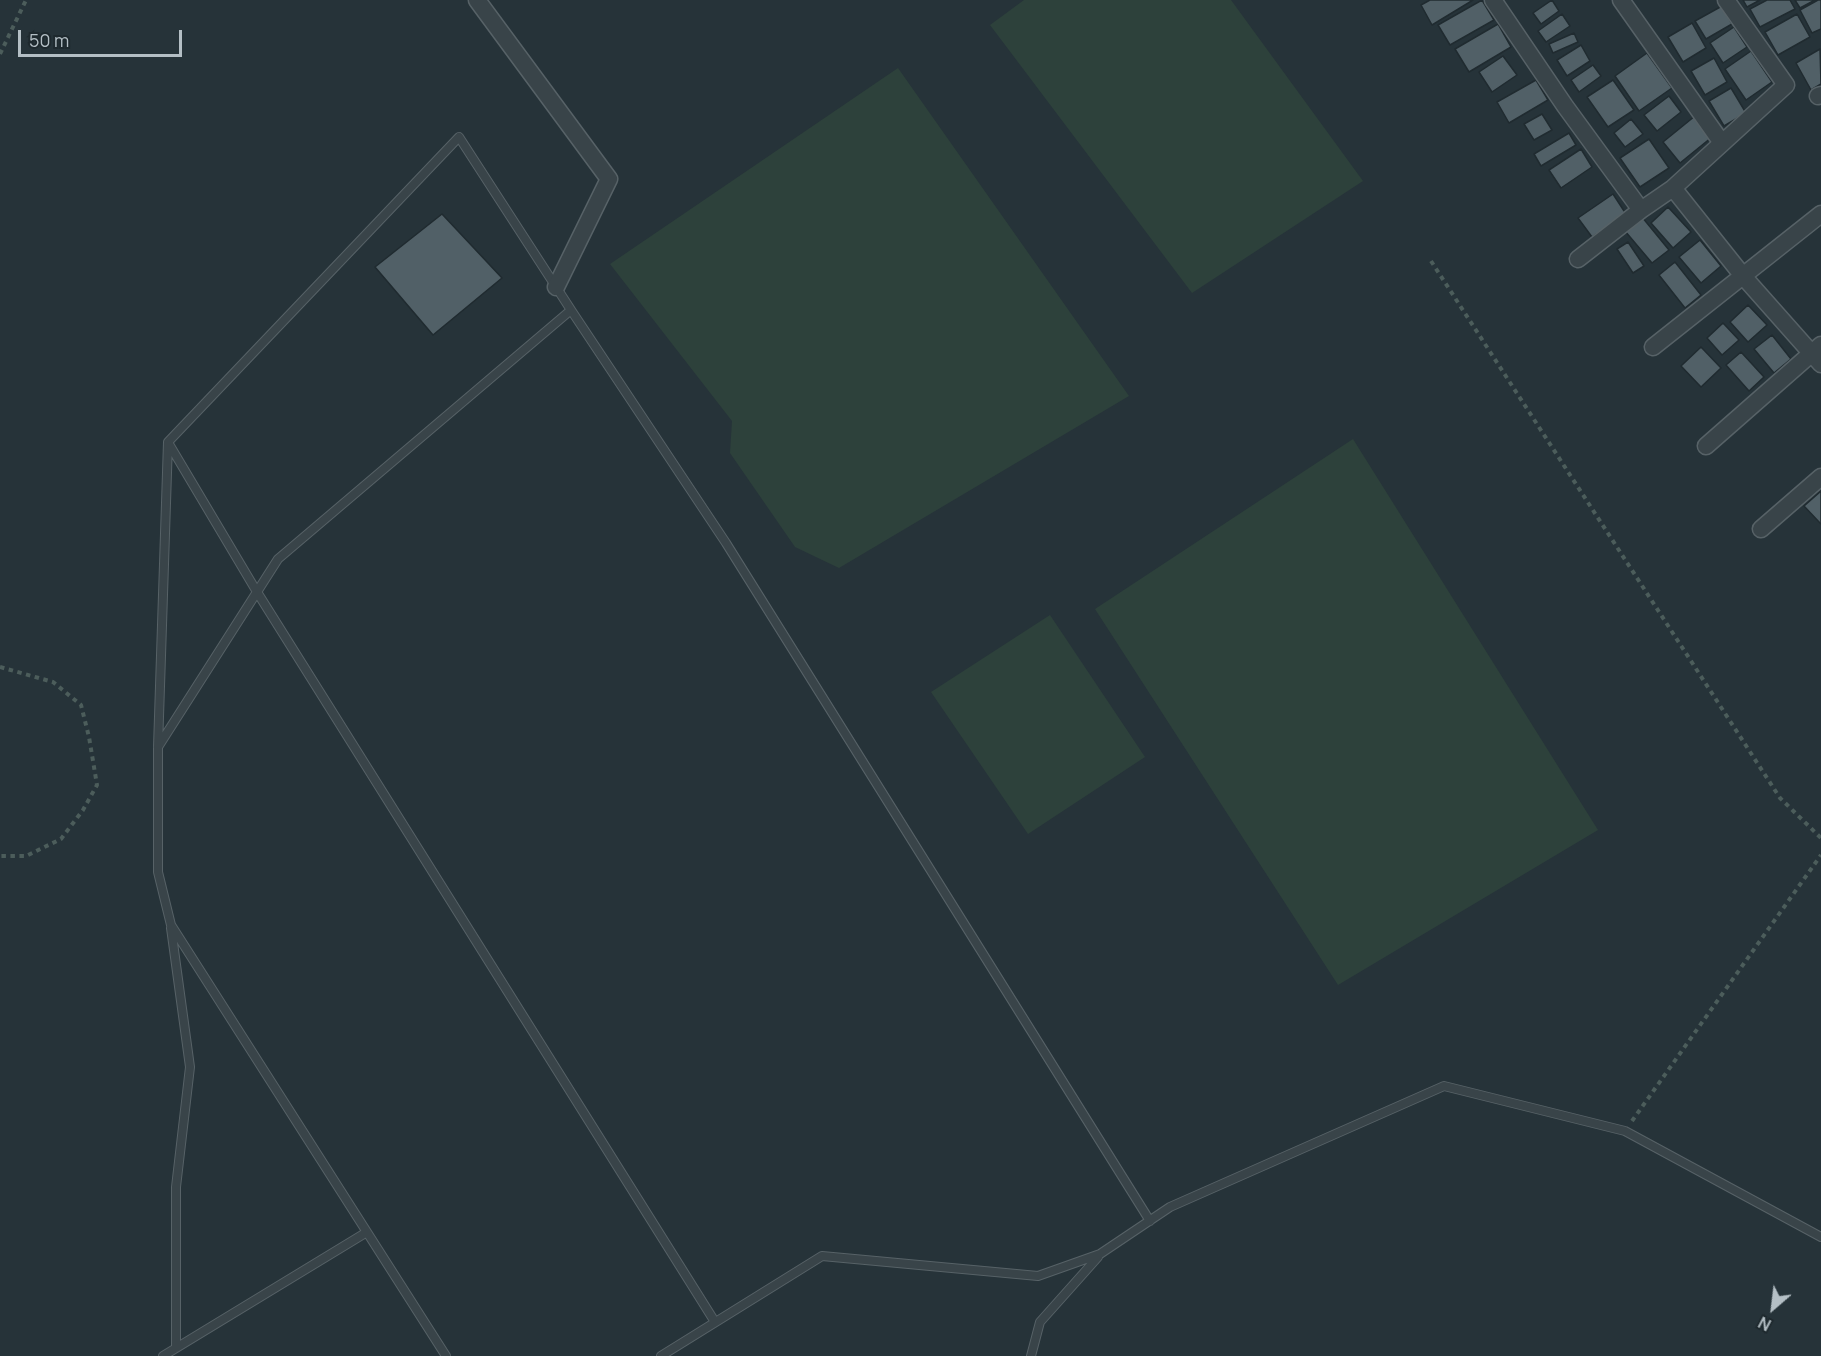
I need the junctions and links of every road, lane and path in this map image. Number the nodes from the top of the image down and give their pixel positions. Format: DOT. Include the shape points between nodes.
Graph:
graph roads {
  1 [pos="26,0"];
  2 [pos="477,0"];
  3 [pos="1493,0"];
  4 [pos="1622,0"];
  5 [pos="1726,0"];
  6 [pos="0,54"];
  7 [pos="1722,143"];
  8 [pos="1673,188"];
  9 [pos="1641,210"];
  10 [pos="1821,214"];
  11 [pos="1578,259"];
  12 [pos="1431,261"];
  13 [pos="1743,276"];
  14 [pos="556,287"];
  15 [pos="571,310"];
  16 [pos="1653,347"];
  17 [pos="1818,354"];
  18 [pos="168,442"];
  19 [pos="1706,446"];
  20 [pos="1821,477"];
  21 [pos="1761,529"];
  22 [pos="257,592"];
  23 [pos="0,667"];
  24 [pos="158,747"];
  25 [pos="1821,838"];
  26 [pos="1821,855"];
  27 [pos="0,856"];
  28 [pos="171,925"];
  29 [pos="1625,1131"];
  30 [pos="1150,1221"];
  31 [pos="367,1232"];
  32 [pos="1821,1237"];
  33 [pos="1100,1254"];
  34 [pos="715,1322"];
  35 [pos="176,1348"];
  36 [pos="163,1356"];
  37 [pos="446,1356"];
  38 [pos="661,1356"];
  39 [pos="1031,1356"];
  1 -- 6 [label="path"];
  2 -- 14 [label="street" via="609,179"];
  3 -- 9 [label="street"];
  4 -- 7 [label="street"];
  5 -- 7 [label="street" via="1785,85"];
  7 -- 8 [label="street"];
  8 -- 9 [label="street"];
  8 -- 13 [label="street"];
  9 -- 11 [label="street"];
  10 -- 13 [label="street"];
  12 -- 25 [label="path" via="1780,798"];
  13 -- 16 [label="street"];
  13 -- 17 [label="street"];
  14 -- 15 [label="lane"];
  14 -- 18 [label="lane" via="459,137"];
  15 -- 22 [label="lane" via="278,560"];
  15 -- 30 [label="lane" via="726,543"];
  17 -- 19 [label="street"];
  18 -- 22 [label="lane"];
  18 -- 24 [label="lane"];
  20 -- 21 [label="street"];
  22 -- 24 [label="lane"];
  22 -- 34 [label="lane"];
  23 -- 27 [label="path" via="53,681 81,705 97,785 62,839 26,856"];
  24 -- 28 [label="lane" via="158,872"];
  26 -- 29 [label="path"];
  28 -- 31 [label="lane"];
  28 -- 35 [label="lane" via="190,1067 176,1187"];
  29 -- 30 [label="lane" via="1444,1086 1170,1207"];
  29 -- 32 [label="lane"];
  30 -- 33 [label="lane"];
  31 -- 35 [label="lane"];
  31 -- 37 [label="lane"];
  33 -- 34 [label="lane" via="1038,1276 822,1256"];
  33 -- 39 [label="lane" via="1040,1322"];
  34 -- 38 [label="lane"];
  35 -- 36 [label="lane"];
}
